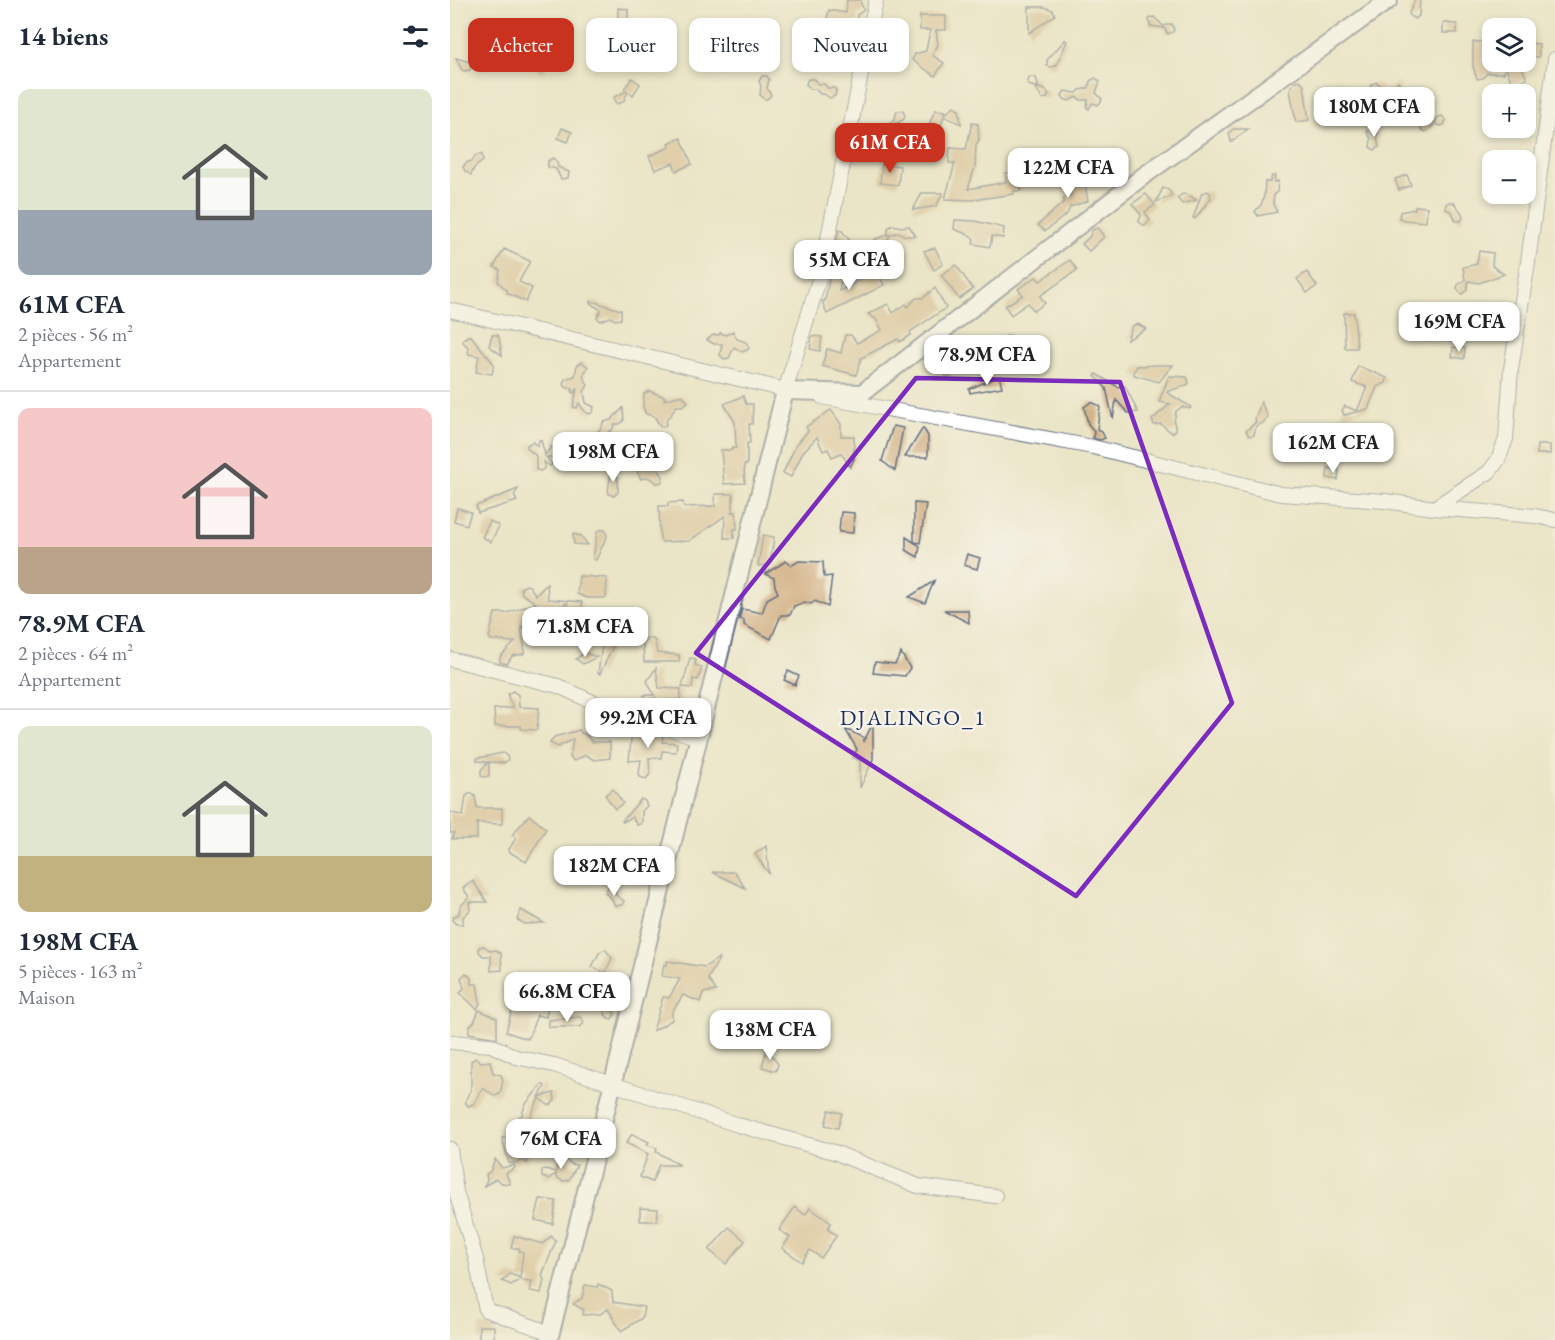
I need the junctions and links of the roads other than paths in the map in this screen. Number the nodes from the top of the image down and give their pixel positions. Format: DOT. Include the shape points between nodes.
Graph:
graph roads {
  1 [pos="876,0"];
  2 [pos="1389,0"];
  3 [pos="1555,59"];
  4 [pos="450,310"];
  5 [pos="785,391"];
  6 [pos="1434,508"];
  7 [pos="1555,520"];
  8 [pos="450,659"];
  9 [pos="699,738"];
  10 [pos="450,1042"];
  11 [pos="612,1084"];
  12 [pos="450,1149"];
  13 [pos="995,1196"];
  14 [pos="550,1337"];
  1 -- 5 [label="street" via="821,273"];
  2 -- 5 [label="street" via="1142,177 862,393"];
  3 -- 6 [label="street" via="1511,369 1506,439 1489,472"];
  4 -- 5 [label="street"];
  5 -- 6 [label="street" via="1093,447 1281,494"];
  5 -- 9 [label="street"];
  6 -- 7 [label="street"];
  8 -- 9 [label="street" via="558,686 606,708"];
  9 -- 11 [label="street"];
  10 -- 11 [label="street" via="491,1046 516,1057"];
  11 -- 13 [label="street" via="834,1152 918,1186"];
  11 -- 14 [label="street"];
  12 -- 14 [label="street" via="456,1192 486,1310"];
}
